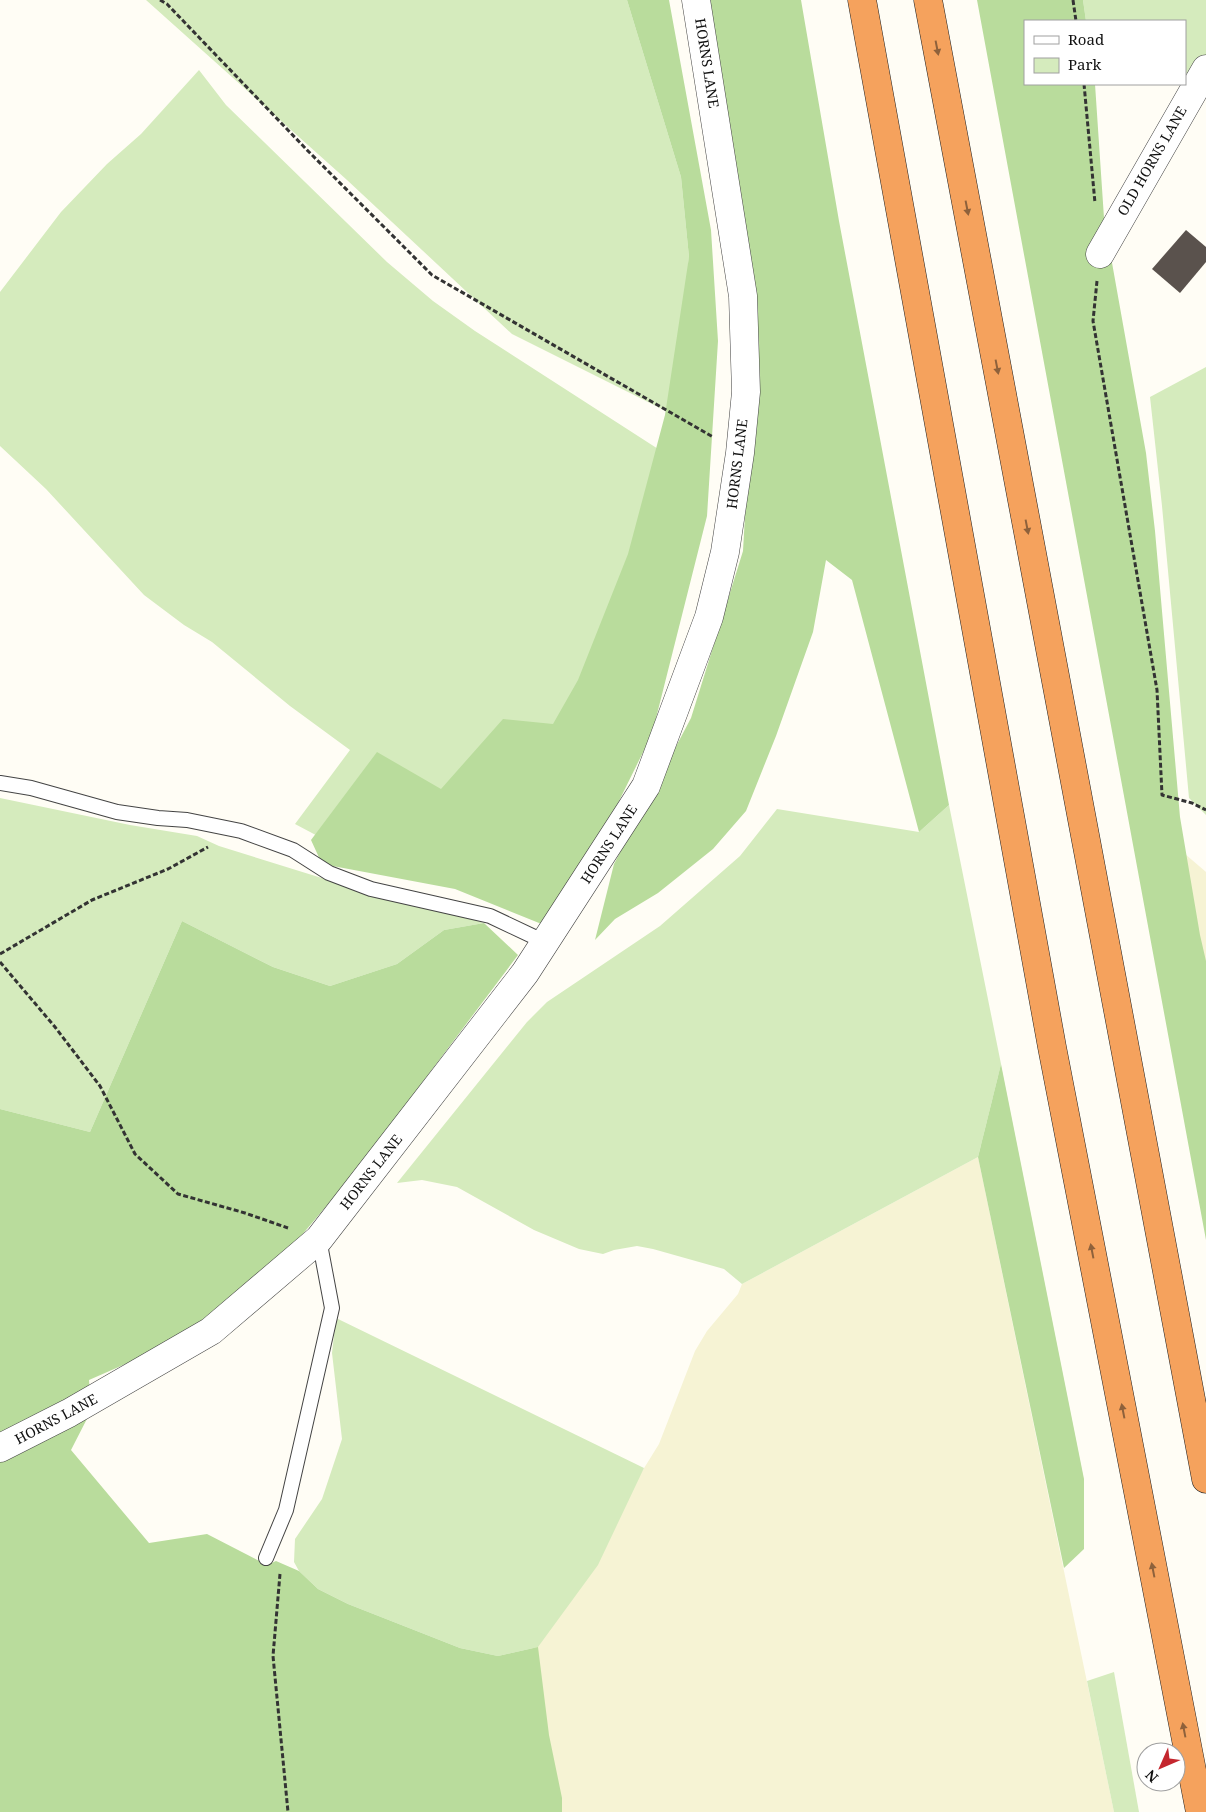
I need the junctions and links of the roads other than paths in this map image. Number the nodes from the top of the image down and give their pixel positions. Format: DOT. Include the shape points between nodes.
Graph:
graph roads {
  1 [pos="696,0"];
  2 [pos="862,0"];
  3 [pos="928,0"];
  4 [pos="1206,69"];
  5 [pos="1100,254"];
  6 [pos="0,783"];
  7 [pos="545,942"];
  8 [pos="319,1239"];
  9 [pos="0,1448"];
  10 [pos="1206,1479"];
  11 [pos="266,1558"];
  12 [pos="1200,1812"];
  1 -- 7 [label="street, HORNS LANE" via="744,296 746,392 740,453 724,552 709,617 646,786"];
  12 -- 2 [label="highway, one-way" via="1051,1037"];
  3 -- 10 [label="highway, one-way"];
  4 -- 5 [label="street, OLD HORNS LANE"];
  6 -- 7 [label="lane" via="31,788 117,812 187,820 241,831 293,850 330,873 371,889 490,916"];
  7 -- 8 [label="street, HORNS LANE" via="525,973"];
  8 -- 9 [label="street, HORNS LANE" via="211,1331 69,1413"];
  8 -- 11 [label="lane" via="332,1308 286,1510"];
}
